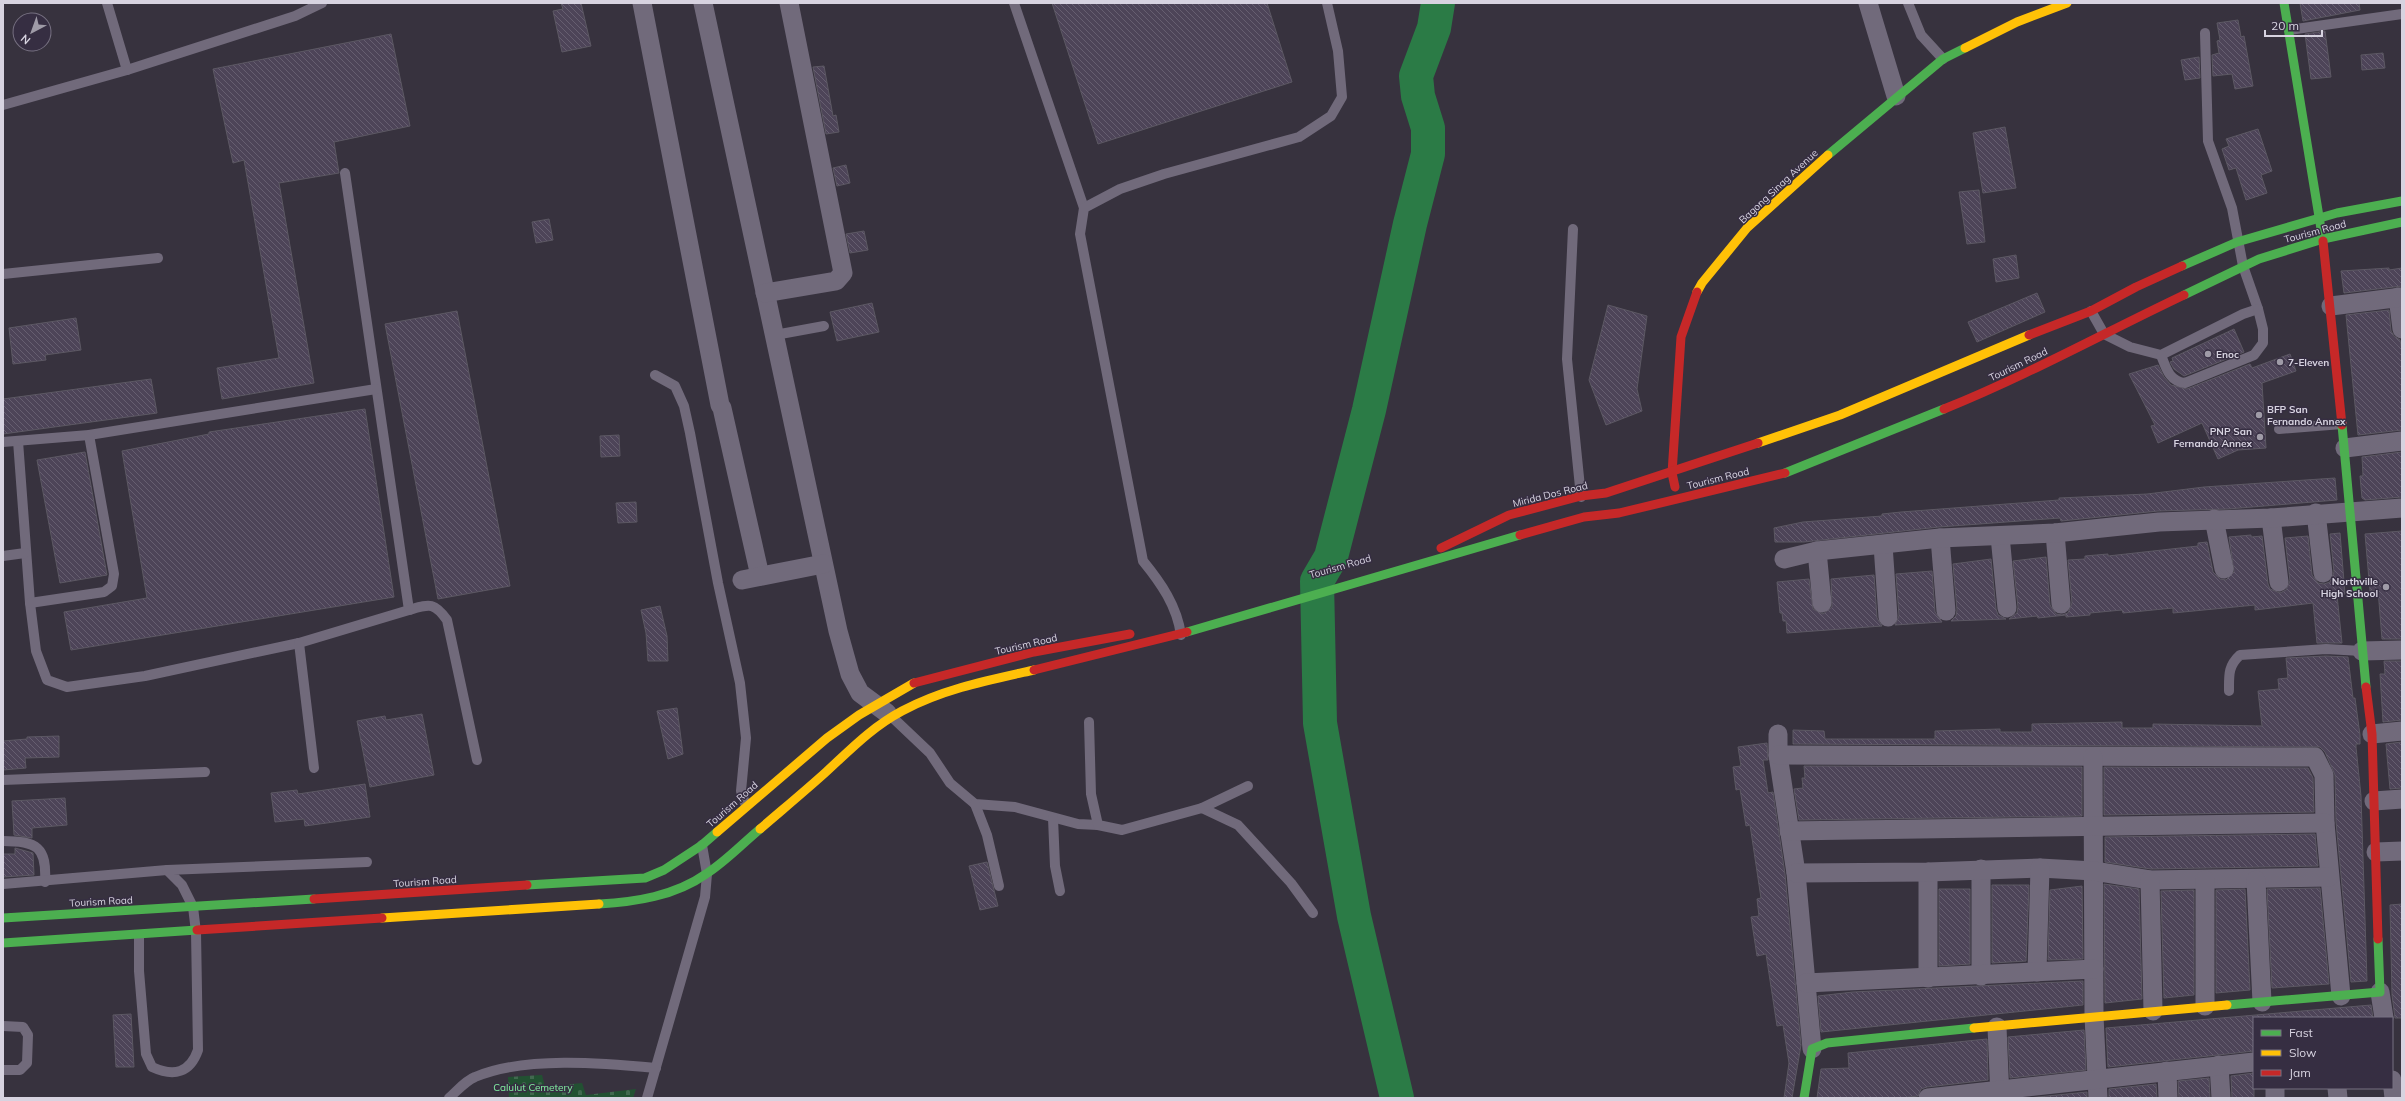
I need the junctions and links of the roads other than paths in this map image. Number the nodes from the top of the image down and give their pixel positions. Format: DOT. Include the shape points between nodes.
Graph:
graph roads {
  1 [pos="107,3"];
  2 [pos="322,3"];
  3 [pos="642,3"];
  4 [pos="703,3"];
  5 [pos="789,3"];
  6 [pos="1014,3"];
  7 [pos="1327,3"];
  8 [pos="1868,3"];
  9 [pos="1908,3"];
  10 [pos="2067,3"];
  11 [pos="2284,3"];
  12 [pos="2402,14"];
  13 [pos="2288,30"];
  14 [pos="2204,33"];
  15 [pos="1943,59"];
  16 [pos="127,70"];
  17 [pos="1896,96"];
  18 [pos="3,105"];
  19 [pos="345,173"];
  20 [pos="2402,201"];
  21 [pos="1084,208"];
  22 [pos="2320,218"];
  23 [pos="2402,222"];
  24 [pos="1573,229"];
  25 [pos="2323,239"];
  26 [pos="2237,242"];
  27 [pos="158,258"];
  28 [pos="2243,266"];
  29 [pos="3,274"];
  30 [pos="765,293"];
  31 [pos="2400,297"];
  32 [pos="2331,306"];
  33 [pos="2258,309"];
  34 [pos="2091,311"];
  35 [pos="824,326"];
  36 [pos="2402,329"];
  37 [pos="2104,334"];
  38 [pos="775,336"];
  39 [pos="2161,355"];
  40 [pos="655,376"];
  41 [pos="376,389"];
  42 [pos="2342,424"];
  43 [pos="2279,429"];
  44 [pos="89,435"];
  45 [pos="18,441"];
  46 [pos="2402,441"];
  47 [pos="3,442"];
  48 [pos="2345,448"];
  49 [pos="1672,474"];
  50 [pos="1581,496"];
  51 [pos="1677,500"];
  52 [pos="2402,508"];
  53 [pos="2351,511"];
  54 [pos="2316,513"];
  55 [pos="1584,517"];
  56 [pos="2270,518"];
  57 [pos="2214,519"];
  58 [pos="2055,533"];
  59 [pos="2000,536"];
  60 [pos="1940,538"];
  61 [pos="1883,545"];
  62 [pos="1438,549"];
  63 [pos="1817,551"];
  64 [pos="26,553"];
  65 [pos="3,556"];
  66 [pos="1784,559"];
  67 [pos="823,564"];
  68 [pos="2224,569"];
  69 [pos="2323,573"];
  70 [pos="2279,582"];
  71 [pos="1310,586"];
  72 [pos="30,603"];
  73 [pos="1822,603"];
  74 [pos="2061,604"];
  75 [pos="2007,608"];
  76 [pos="409,610"];
  77 [pos="1946,611"];
  78 [pos="1888,617"];
  79 [pos="1141,632"];
  80 [pos="1181,635"];
  81 [pos="299,643"];
  82 [pos="2402,650"];
  83 [pos="2362,651"];
  84 [pos="2230,690"];
  85 [pos="876,705"];
  86 [pos="891,716"];
  87 [pos="1089,722"];
  88 [pos="2402,732"];
  89 [pos="1778,734"];
  90 [pos="2372,734"];
  91 [pos="1778,755"];
  92 [pos="2093,757"];
  93 [pos="477,760"];
  94 [pos="314,768"];
  95 [pos="205,772"];
  96 [pos="3,780"];
  97 [pos="1248,786"];
  98 [pos="2402,799"];
  99 [pos="2374,802"];
  100 [pos="975,804"];
  101 [pos="746,806"];
  102 [pos="1202,808"];
  103 [pos="1053,818"];
  104 [pos="2325,823"];
  105 [pos="1098,824"];
  106 [pos="2092,827"];
  107 [pos="1789,831"];
  108 [pos="3,841"];
  109 [pos="702,845"];
  110 [pos="2376,852"];
  111 [pos="2402,852"];
  112 [pos="367,862"];
  113 [pos="2040,868"];
  114 [pos="1981,869"];
  115 [pos="167,870"];
  116 [pos="2094,870"];
  117 [pos="1928,872"];
  118 [pos="1796,873"];
  119 [pos="707,874"];
  120 [pos="2329,878"];
  121 [pos="2150,880"];
  122 [pos="2205,880"];
  123 [pos="2256,880"];
  124 [pos="45,882"];
  125 [pos="3,884"];
  126 [pos="999,886"];
  127 [pos="1060,891"];
  128 [pos="193,907"];
  129 [pos="1313,913"];
  130 [pos="3,918"];
  131 [pos="196,932"];
  132 [pos="139,936"];
  133 [pos="3,943"];
  134 [pos="2094,969"];
  135 [pos="2037,972"];
  136 [pos="1981,976"];
  137 [pos="1928,978"];
  138 [pos="1806,983"];
  139 [pos="2380,992"];
  140 [pos="2341,996"];
  141 [pos="2262,1002"];
  142 [pos="2205,1006"];
  143 [pos="2154,1011"];
  144 [pos="2094,1016"];
  145 [pos="2384,1017"];
  146 [pos="3,1026"];
  147 [pos="1997,1027"];
  148 [pos="1812,1049"];
  149 [pos="2253,1062"];
  150 [pos="2219,1065"];
  151 [pos="656,1068"];
  152 [pos="3,1070"];
  153 [pos="2167,1071"];
  154 [pos="2097,1078"];
  155 [pos="2000,1095"];
  156 [pos="449,1098"];
  157 [pos="647,1098"];
  158 [pos="1804,1098"];
  159 [pos="1928,1098"];
  160 [pos="2098,1098"];
  161 [pos="2168,1098"];
  162 [pos="2221,1098"];
  1 -- 16 [label="lane"];
  2 -- 16 [label="lane" via="295,16"];
  3 -- 67 [label="street" via="722,408 751,578"];
  4 -- 30 [label="street"];
  5 -- 30 [label="street" via="843,274 836,281"];
  6 -- 21 [label="lane"];
  7 -- 21 [label="lane" via="1338,51 1342,97 1331,116 1299,137 1164,174 1120,189"];
  8 -- 17 [label="street"];
  9 -- 15 [label="lane" via="1921,35"];
  10 -- 15 [label="main road, Bagong Sinag Avenue" via="2017,22"];
  11 -- 13 [label="main road"];
  12 -- 13 [label="lane"];
  13 -- 22 [label="main road"];
  14 -- 26 [label="lane" via="2208,141 2232,208"];
  15 -- 17 [label="main road, Bagong Sinag Avenue"];
  16 -- 18 [label="lane"];
  17 -- 49 [label="main road, Bagong Sinag Avenue" via="1747,228 1702,283 1681,336"];
  19 -- 41 [label="lane"];
  20 -- 22 [label="main road, Tourism Road"];
  21 -- 80 [label="lane" via="1080,234 1143,561 1164,587 1179,623"];
  22 -- 25 [label="main road"];
  22 -- 26 [label="main road, Tourism Road"];
  23 -- 25 [label="main road, Tourism Road"];
  24 -- 50 [label="lane" via="1567,359"];
  25 -- 28 [label="main road, Tourism Road"];
  25 -- 32 [label="main road"];
  26 -- 28 [label="lane"];
  26 -- 34 [label="main road, Tourism Road" via="2136,287"];
  27 -- 29 [label="lane"];
  28 -- 33 [label="lane"];
  28 -- 37 [label="main road, Tourism Road"];
  30 -- 38 [label="street"];
  31 -- 32 [label="street"];
  31 -- 36 [label="street"];
  32 -- 42 [label="main road"];
  33 -- 39 [label="lane"];
  33 -- 39 [label="lane" via="2263,342 2254,356 2185,383 2177,382 2170,376"];
  34 -- 37 [label="lane"];
  34 -- 49 [label="main road, Tourism Road" via="1985,352 1840,415"];
  35 -- 38 [label="lane"];
  37 -- 39 [label="lane" via="2130,347"];
  37 -- 51 [label="main road, Tourism Road" via="2006,384 1790,472"];
  38 -- 67 [label="street"];
  40 -- 101 [label="lane" via="675,386 684,406 690,434 740,683 746,738 741,791"];
  41 -- 44 [label="lane"];
  41 -- 76 [label="lane"];
  42 -- 43 [label="lane"];
  42 -- 48 [label="main road"];
  44 -- 45 [label="lane"];
  44 -- 72 [label="lane" via="114,574 112,586 104,592"];
  45 -- 47 [label="lane"];
  45 -- 64 [label="lane"];
  46 -- 48 [label="street"];
  48 -- 53 [label="main road"];
  49 -- 50 [label="main road, Mirida Dos Road" via="1606,493"];
  49 -- 51 [label="main road, Bagong Sinag Avenue"];
  50 -- 55 [label="lane"];
  50 -- 62 [label="main road, Mirida Dos Road" via="1509,515"];
  51 -- 55 [label="main road, Tourism Road"];
  52 -- 53 [label="street"];
  53 -- 54 [label="street"];
  53 -- 83 [label="main road"];
  54 -- 56 [label="street"];
  54 -- 69 [label="street"];
  55 -- 80 [label="main road"];
  56 -- 57 [label="street"];
  56 -- 70 [label="street"];
  57 -- 58 [label="street"];
  57 -- 68 [label="street"];
  58 -- 59 [label="street"];
  58 -- 74 [label="street"];
  59 -- 60 [label="street"];
  59 -- 75 [label="street"];
  60 -- 61 [label="street"];
  60 -- 77 [label="street"];
  61 -- 63 [label="street"];
  61 -- 78 [label="street"];
  62 -- 71 [label="main road, Tourism Road"];
  63 -- 66 [label="street"];
  63 -- 73 [label="street"];
  64 -- 65 [label="lane"];
  64 -- 72 [label="lane"];
  67 -- 85 [label="street" via="850,674 860,693"];
  72 -- 81 [label="lane" via="36,651 47,680 67,687 145,676"];
  76 -- 81 [label="lane"];
  76 -- 93 [label="lane" via="430,604 438,608 447,620"];
  79 -- 85 [label="main road, Tourism Road" via="1034,652 918,681"];
  80 -- 86 [label="main road" via="969,685 935,696"];
  81 -- 94 [label="lane"];
  82 -- 83 [label="street"];
  83 -- 84 [label="lane" via="2326,649 2240,655 2232,662 2229,672"];
  83 -- 90 [label="main road"];
  85 -- 86 [label="street"];
  85 -- 101 [label="main road, Tourism Road" via="827,738"];
  86 -- 100 [label="lane" via="930,753 950,784"];
  86 -- 119 [label="main road" via="867,733 826,772"];
  87 -- 105 [label="lane" via="1091,794"];
  88 -- 90 [label="street"];
  89 -- 91 [label="street"];
  90 -- 99 [label="main road"];
  91 -- 92 [label="street"];
  91 -- 107 [label="street"];
  92 -- 104 [label="street" via="2315,757 2324,775"];
  92 -- 106 [label="street"];
  95 -- 96 [label="lane"];
  97 -- 102 [label="lane"];
  98 -- 99 [label="street"];
  99 -- 110 [label="main road"];
  100 -- 103 [label="lane" via="1015,807"];
  100 -- 126 [label="lane" via="987,835"];
  101 -- 109 [label="main road, Tourism Road"];
  102 -- 105 [label="lane" via="1122,830"];
  102 -- 129 [label="lane" via="1238,825 1291,883"];
  103 -- 105 [label="lane" via="1078,824"];
  103 -- 127 [label="lane" via="1055,866"];
  104 -- 106 [label="street"];
  104 -- 120 [label="street"];
  106 -- 107 [label="street"];
  106 -- 116 [label="street"];
  107 -- 118 [label="street"];
  108 -- 124 [label="lane" via="32,845 42,851 46,862"];
  109 -- 119 [label="lane"];
  109 -- 128 [label="main road, Tourism Road" via="664,870 645,878"];
  110 -- 111 [label="street"];
  110 -- 139 [label="main road"];
  112 -- 115 [label="lane"];
  113 -- 114 [label="street"];
  113 -- 116 [label="street"];
  113 -- 135 [label="street"];
  114 -- 117 [label="street"];
  114 -- 136 [label="street"];
  115 -- 124 [label="lane"];
  115 -- 128 [label="lane" via="182,885"];
  116 -- 121 [label="street"];
  116 -- 134 [label="street"];
  117 -- 118 [label="street"];
  117 -- 137 [label="street"];
  118 -- 138 [label="street"];
  119 -- 131 [label="main road" via="688,887 663,896 615,903"];
  119 -- 151 [label="lane" via="705,897"];
  120 -- 123 [label="street"];
  120 -- 140 [label="street"];
  121 -- 122 [label="street"];
  121 -- 143 [label="street"];
  122 -- 123 [label="street"];
  122 -- 142 [label="street"];
  123 -- 141 [label="street"];
  124 -- 125 [label="lane"];
  128 -- 130 [label="main road, Tourism Road"];
  128 -- 131 [label="lane"];
  131 -- 132 [label="main road"];
  131 -- 132 [label="lane" via="198,1050 194,1062 181,1071 164,1072 152,1067 146,1054 139,971"];
  132 -- 133 [label="main road"];
  134 -- 135 [label="street"];
  134 -- 144 [label="street"];
  135 -- 136 [label="street"];
  136 -- 137 [label="street"];
  137 -- 138 [label="street"];
  138 -- 148 [label="street"];
  139 -- 140 [label="main road"];
  139 -- 145 [label="street"];
  140 -- 141 [label="main road"];
  141 -- 142 [label="main road"];
  142 -- 143 [label="main road"];
  143 -- 144 [label="main road"];
  144 -- 147 [label="main road"];
  144 -- 154 [label="street"];
  146 -- 152 [label="lane" via="23,1027 28,1035 27,1063 20,1070"];
  147 -- 148 [label="main road" via="1827,1044"];
  147 -- 155 [label="street"];
  148 -- 158 [label="main road"];
  149 -- 150 [label="street"];
  150 -- 153 [label="street"];
  150 -- 162 [label="street"];
  151 -- 156 [label="lane" via="530,1064 507,1067 473,1078"];
  151 -- 157 [label="lane"];
  153 -- 154 [label="street"];
  153 -- 161 [label="street"];
  154 -- 155 [label="street"];
  154 -- 160 [label="street"];
  155 -- 159 [label="street"];
}
